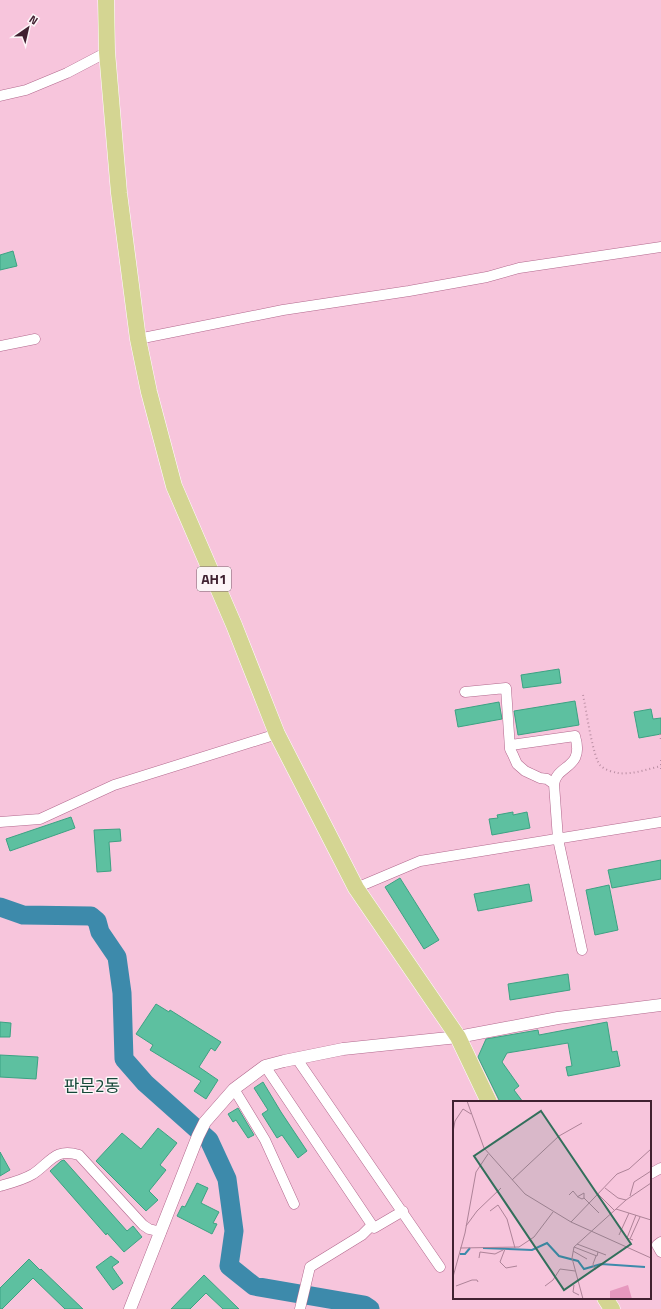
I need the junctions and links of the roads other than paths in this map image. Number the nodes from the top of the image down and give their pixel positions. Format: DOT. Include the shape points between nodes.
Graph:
graph roads {
  1 [pos="106,0"];
  2 [pos="107,52"];
  3 [pos="0,96"];
  4 [pos="661,247"];
  5 [pos="35,339"];
  6 [pos="138,339"];
  7 [pos="0,346"];
  8 [pos="465,692"];
  9 [pos="277,734"];
  10 [pos="511,745"];
  11 [pos="554,784"];
  12 [pos="0,822"];
  13 [pos="661,822"];
  14 [pos="558,839"];
  15 [pos="356,888"];
  16 [pos="582,950"];
  17 [pos="661,1005"];
  18 [pos="458,1036"];
  19 [pos="297,1059"];
  20 [pos="265,1066"];
  21 [pos="234,1089"];
  22 [pos="488,1101"];
  23 [pos="661,1168"];
  24 [pos="651,1173"];
  25 [pos="0,1186"];
  26 [pos="294,1204"];
  27 [pos="403,1211"];
  28 [pos="372,1225"];
  29 [pos="161,1232"];
  30 [pos="661,1242"];
  31 [pos="661,1252"];
  32 [pos="440,1267"];
  33 [pos="606,1299"];
  34 [pos="300,1305"];
  35 [pos="130,1309"];
  36 [pos="612,1309"];
  1 -- 2 [label="main road, AH1"];
  2 -- 3 [label="street" via="67,74 26,90"];
  2 -- 6 [label="main road, AH1" via="119,193"];
  4 -- 6 [label="street" via="519,268 487,277 283,310"];
  5 -- 7 [label="street"];
  6 -- 9 [label="main road, AH1" via="174,486 234,625"];
  8 -- 10 [label="street" via="506,688"];
  9 -- 12 [label="street" via="114,785 40,819"];
  9 -- 15 [label="main road, AH1"];
  10 -- 11 [label="street" via="510,749 518,764 533,776 547,779"];
  10 -- 11 [label="street" via="575,736 577,754 557,776"];
  11 -- 14 [label="street"];
  13 -- 14 [label="street"];
  14 -- 15 [label="street" via="420,861"];
  14 -- 16 [label="street"];
  15 -- 18 [label="main road, AH1"];
  17 -- 18 [label="street" via="558,1018"];
  18 -- 19 [label="street" via="344,1050"];
  18 -- 22 [label="main road, AH1"];
  19 -- 20 [label="street"];
  19 -- 27 [label="street"];
  20 -- 21 [label="street"];
  20 -- 28 [label="street"];
  21 -- 26 [label="street" via="266,1140"];
  21 -- 29 [label="street" via="205,1122"];
  23 -- 24 [label="street"];
  25 -- 29 [label="street" via="22,1180 58,1154 70,1152 79,1155 143,1225"];
  27 -- 28 [label="street" via="374,1228"];
  27 -- 32 [label="street"];
  28 -- 34 [label="street" via="362,1235 310,1267"];
  29 -- 35 [label="street"];
  30 -- 31 [label="street" via="657,1245"];
  33 -- 36 [label="main road"];
}
